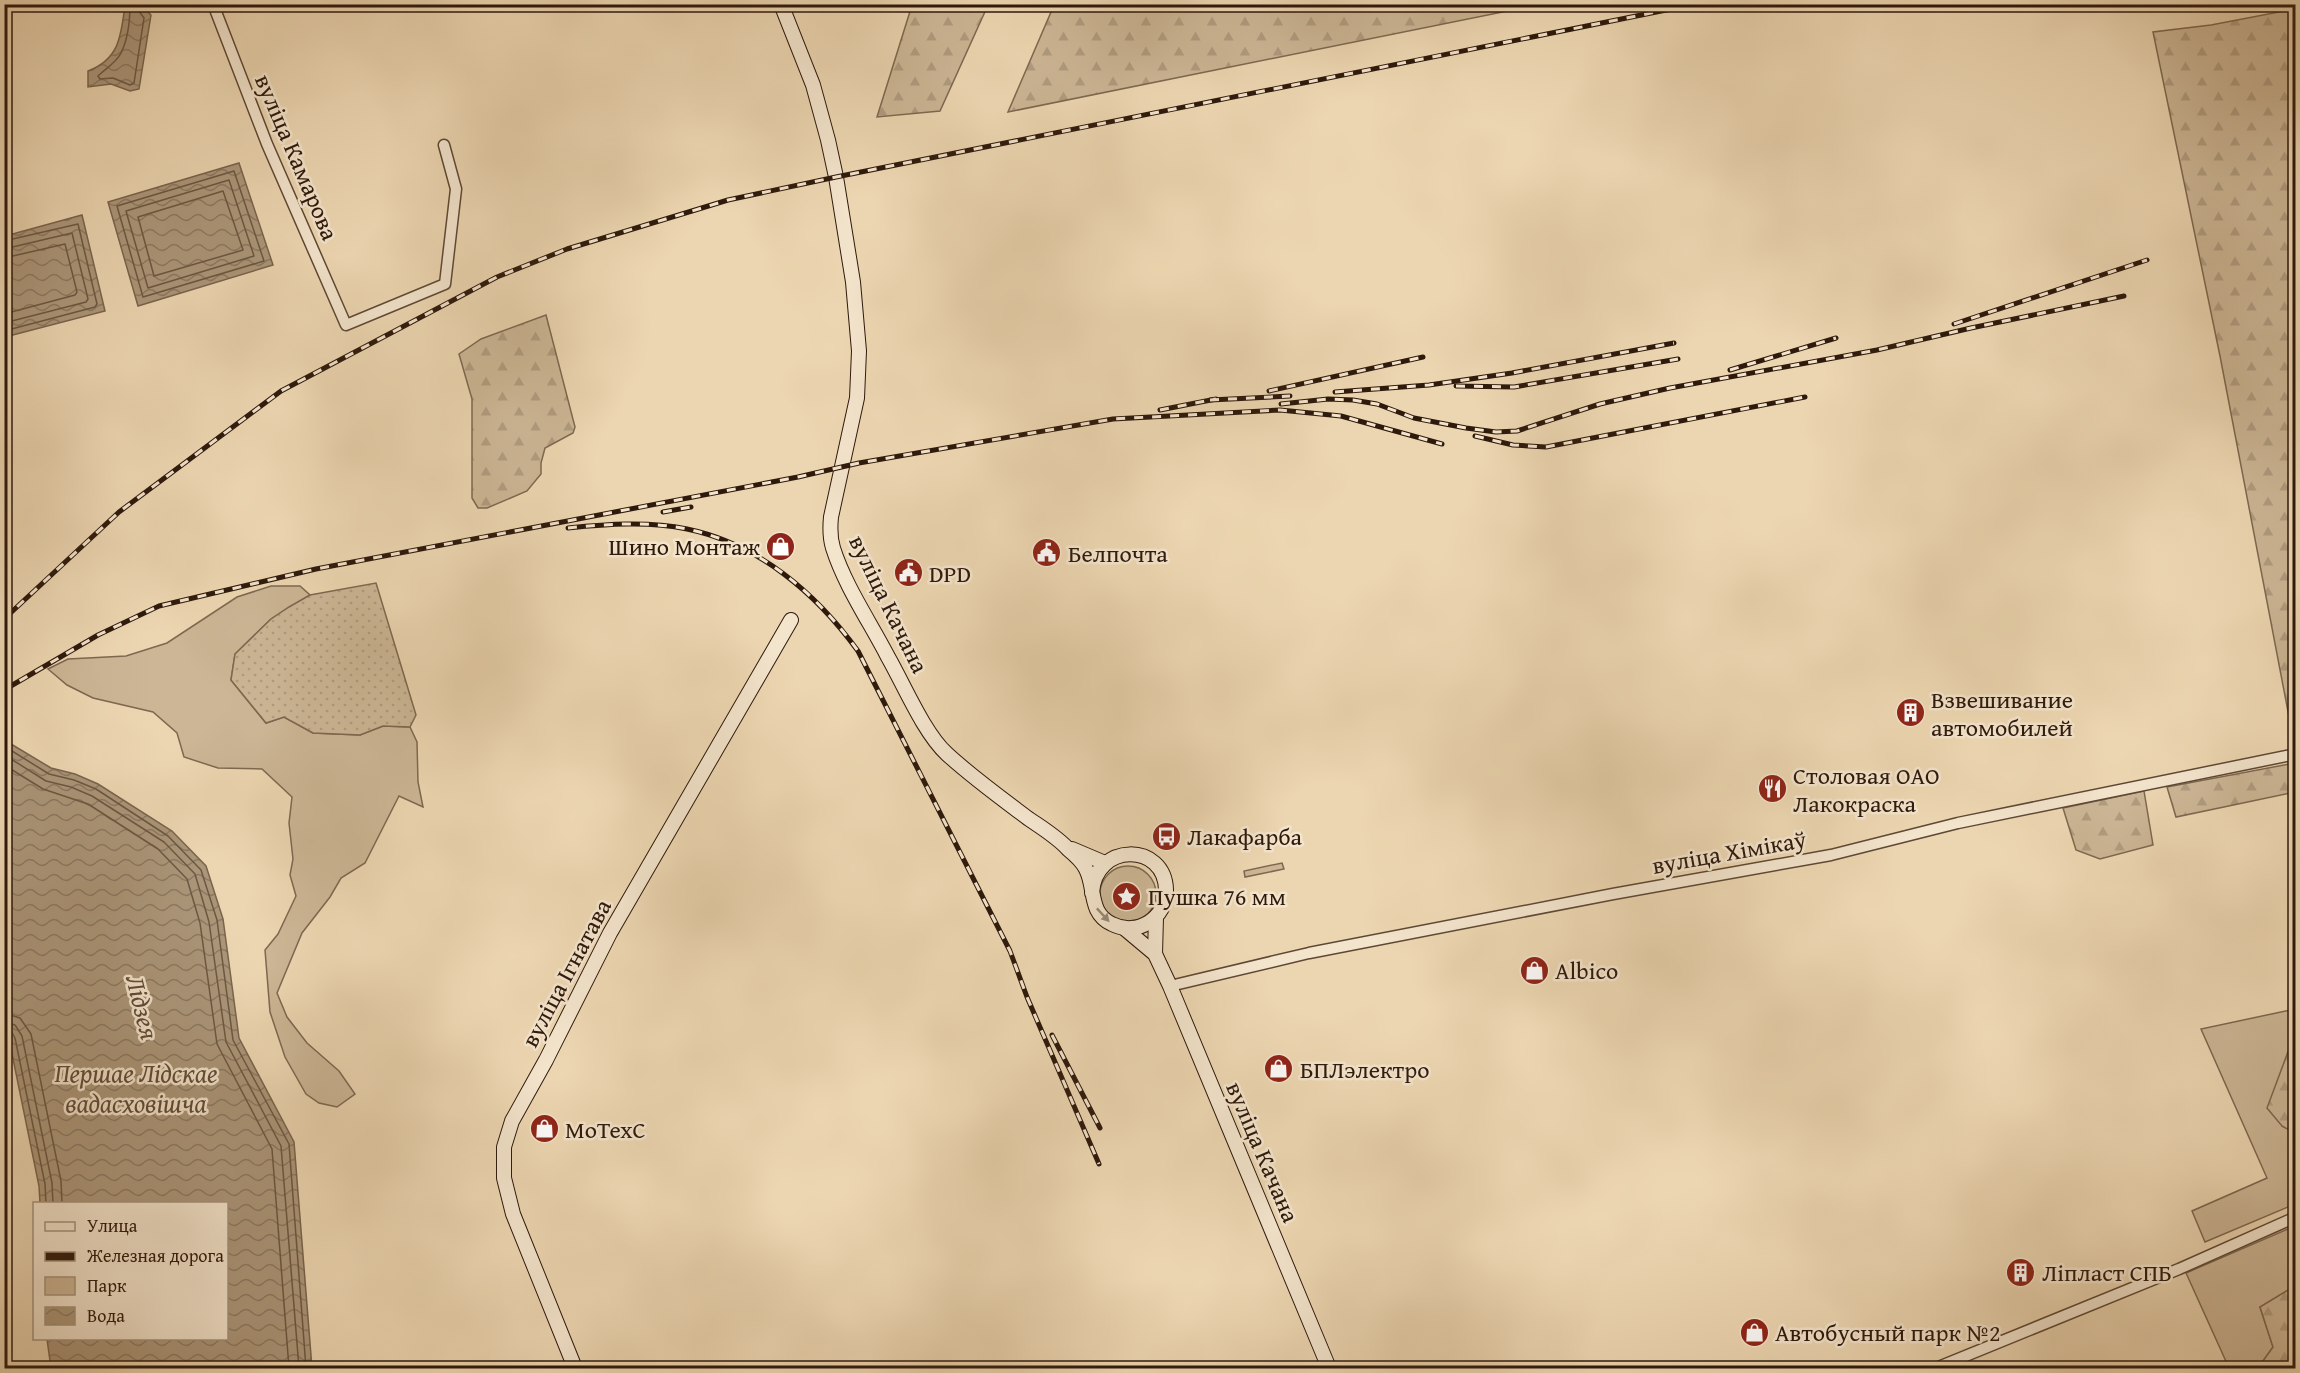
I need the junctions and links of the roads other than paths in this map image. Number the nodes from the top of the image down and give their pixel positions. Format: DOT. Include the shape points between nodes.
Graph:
graph roads {
  1 [pos="213,4"];
  2 [pos="781,4"];
  3 [pos="444,145"];
  4 [pos="791,620"];
  5 [pos="2295,754"];
  6 [pos="1067,847"];
  7 [pos="1105,863"];
  8 [pos="1092,893"];
  9 [pos="1156,917"];
  10 [pos="1124,928"];
  11 [pos="1155,954"];
  12 [pos="1170,986"];
  13 [pos="2295,1217"];
  14 [pos="574,1368"];
  15 [pos="1329,1368"];
  16 [pos="1936,1368"];
  1 -- 3 [label="street, вуліца Камарова" via="267,144 346,325 445,284 456,189"];
  2 -- 6 [label="main road, вуліца Качана" via="813,85 828,140 853,282 859,351 857,398 831,517 833,548 847,582 919,715 945,752"];
  4 -- 14 [label="main road, вуліца Ігнатава" via="610,933 512,1121 504,1147 504,1178 513,1214"];
  5 -- 12 [label="street, вуліца Хімікаў" via="1958,824 1831,855 1309,953"];
  6 -- 7 [label="main road, вуліца Качана"];
  6 -- 8 [label="main road, вуліца Качана" via="1087,869"];
  7 -- 8 [label="main road" via="1095,876"];
  7 -- 9 [label="main road, вуліца Качана" via="1113,857 1132,854 1156,865 1166,890"];
  8 -- 10 [label="main road, вуліца Качана, one-way" via="1101,916"];
  9 -- 10 [label="main road" via="1141,927"];
  9 -- 11 [label="main road, вуліца Качана"];
  10 -- 11 [label="main road, вуліца Качана"];
  11 -- 12 [label="main road, вуліца Качана"];
  12 -- 15 [label="main road, вуліца Качана"];
  13 -- 16 [label="street"];
}
